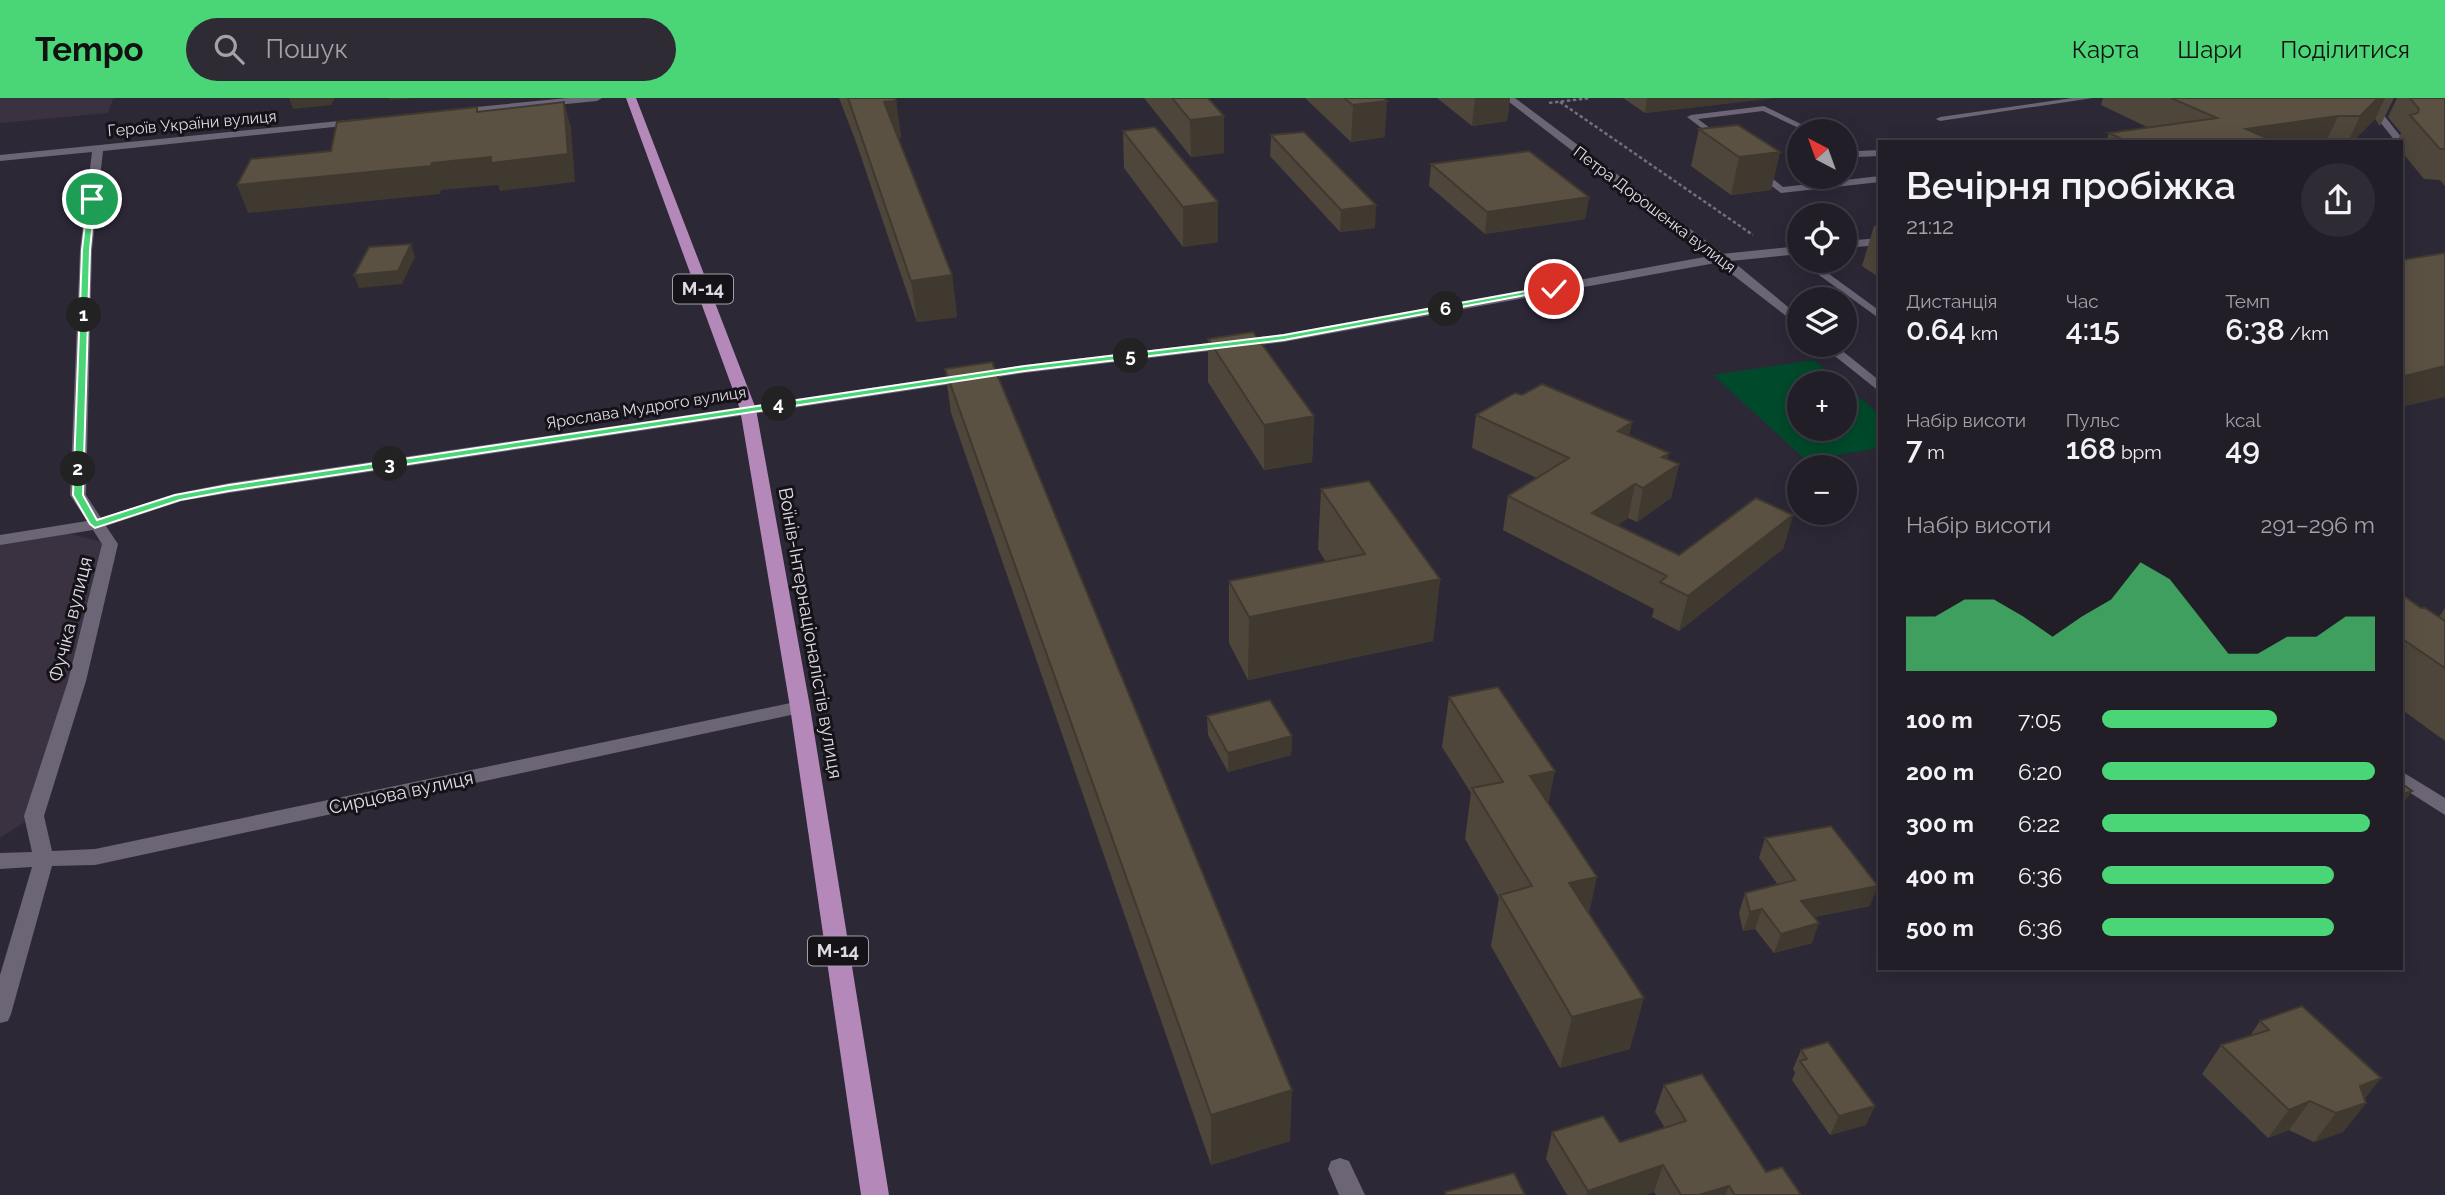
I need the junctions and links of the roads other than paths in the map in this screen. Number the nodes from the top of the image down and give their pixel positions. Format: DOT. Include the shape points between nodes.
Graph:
graph roads {
  1 [pos="597,98"];
  2 [pos="631,98"];
  3 [pos="1508,98"];
  4 [pos="2089,98"];
  5 [pos="2362,109"];
  6 [pos="445,113"];
  7 [pos="1787,119"];
  8 [pos="1940,119"];
  9 [pos="377,120"];
  10 [pos="2399,140"];
  11 [pos="97,148"];
  12 [pos="1731,149"];
  13 [pos="1878,153"];
  14 [pos="1857,154"];
  15 [pos="0,158"];
  16 [pos="1751,166"];
  17 [pos="1878,179"];
  18 [pos="1878,241"];
  19 [pos="1857,244"];
  20 [pos="1787,251"];
  21 [pos="1721,258"];
  22 [pos="1822,273"];
  23 [pos="1787,312"];
  24 [pos="1878,315"];
  25 [pos="1842,357"];
  26 [pos="1878,385"];
  27 [pos="748,409"];
  28 [pos="95,524"];
  29 [pos="0,540"];
  30 [pos="800,708"];
  31 [pos="2403,779"];
  32 [pos="2445,808"];
  33 [pos="44,860"];
  34 [pos="0,861"];
  35 [pos="0,1014"];
  36 [pos="1340,1169"];
  37 [pos="875,1195"];
  38 [pos="1352,1195"];
  1 -- 6 [label="street"];
  2 -- 27 [label="highway, Воїнів-Інтернаціоналістів вулиця / М-14"];
  3 -- 21 [label="street, Петра Дорошенка вулиця"];
  4 -- 8 [label="lane"];
  5 -- 10 [label="lane" via="2375,110"];
  7 -- 12 [label="lane" via="1764,108 1691,117"];
  9 -- 11 [label="street, Героїв України вулиця"];
  11 -- 15 [label="street, Героїв України вулиця"];
  11 -- 28 [label="street, Фучіка вулиця" via="86,250 78,495"];
  13 -- 14 [label="lane"];
  16 -- 17 [label="lane" via="1781,190"];
  18 -- 19 [label="street"];
  20 -- 21 [label="street, Ярослава Мудрого вулиця"];
  21 -- 23 [label="street, Петра Дорошенка вулиця"];
  21 -- 27 [label="street, Ярослава Мудрого вулиця" via="1284,338"];
  22 -- 24 [label="lane"];
  25 -- 26 [label="street"];
  27 -- 28 [label="street, Ярослава Мудрого вулиця" via="179,497"];
  27 -- 30 [label="highway, Воїнів-Інтернаціоналістів вулиця / М-14"];
  28 -- 29 [label="street, Ярослава Мудрого вулиця"];
  28 -- 33 [label="street, Фучіка вулиця" via="110,544 77,681 34,816"];
  30 -- 33 [label="street, Сирцова вулиця" via="94,857"];
  30 -- 37 [label="highway, Воїнів-Інтернаціоналістів вулиця / М-14"];
  31 -- 32 [label="street"];
  33 -- 34 [label="street, Сирцова вулиця"];
  33 -- 35 [label="street, Фучіка вулиця"];
  36 -- 38 [label="street"];
}
